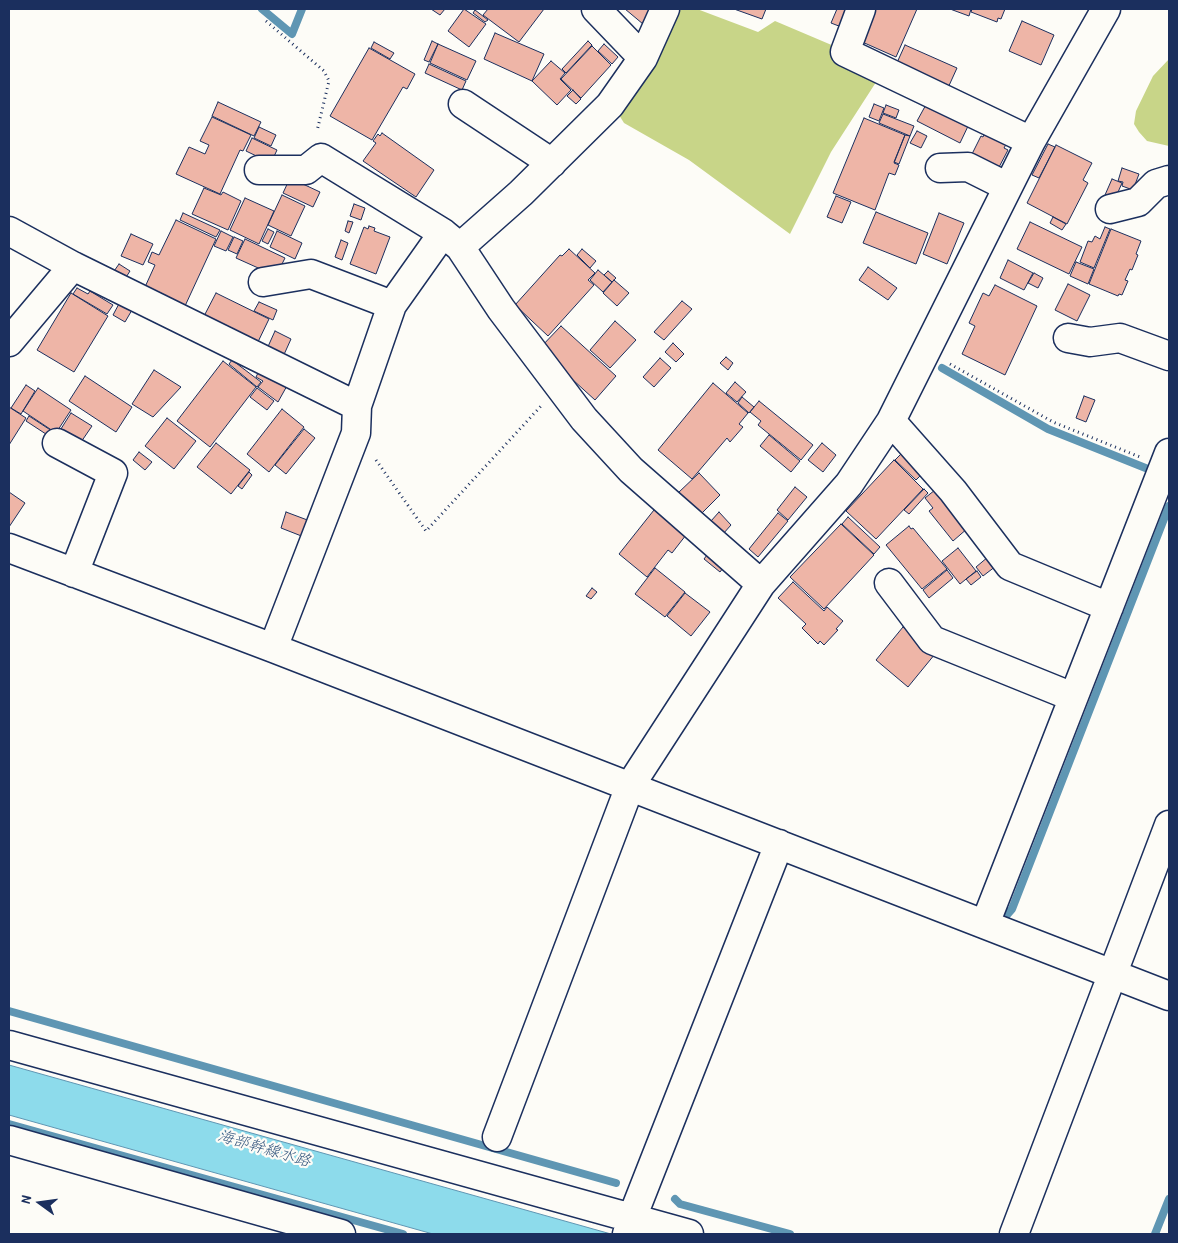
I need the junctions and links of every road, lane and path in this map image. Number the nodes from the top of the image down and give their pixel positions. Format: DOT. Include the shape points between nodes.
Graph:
graph roads {
  1 [pos="596,9"];
  2 [pos="665,9"];
  3 [pos="861,9"];
  4 [pos="1101,11"];
  5 [pos="266,21"];
  6 [pos="643,58"];
  7 [pos="463,104"];
  8 [pos="1031,141"];
  9 [pos="321,158"];
  10 [pos="552,163"];
  11 [pos="940,168"];
  12 [pos="259,170"];
  13 [pos="1169,180"];
  14 [pos="1008,187"];
  15 [pos="1110,209"];
  16 [pos="9,231"];
  17 [pos="452,240"];
  18 [pos="73,266"];
  19 [pos="263,282"];
  20 [pos="392,305"];
  21 [pos="1068,338"];
  22 [pos="9,342"];
  23 [pos="926,351"];
  24 [pos="1169,356"];
  25 [pos="560,386"];
  26 [pos="357,406"];
  27 [pos="891,421"];
  28 [pos="356,433"];
  29 [pos="57,443"];
  30 [pos="1167,463"];
  31 [pos="9,548"];
  32 [pos="74,573"];
  33 [pos="889,583"];
  34 [pos="761,584"];
  35 [pos="1109,607"];
  36 [pos="273,648"];
  37 [pos="1074,697"];
  38 [pos="630,786"];
  39 [pos="1169,825"];
  40 [pos="779,844"];
  41 [pos="984,924"];
  42 [pos="1113,974"];
  43 [pos="1169,996"];
  44 [pos="9,1045"];
  45 [pos="497,1137"];
  46 [pos="9,1140"];
  47 [pos="629,1226"];
  48 [pos="341,1234"];
  49 [pos="689,1234"];
  50 [pos="1014,1234"];
  1 -- 6 [label="street"];
  2 -- 6 [label="street"];
  3 -- 8 [label="street" via="846,52"];
  4 -- 8 [label="street"];
  5 -- 9 [label="path" via="324,70 329,81 317,133"];
  6 -- 10 [label="street" via="610,105"];
  7 -- 10 [label="street"];
  8 -- 14 [label="street"];
  9 -- 12 [label="street" via="306,170"];
  9 -- 17 [label="street"];
  10 -- 17 [label="street" via="521,193"];
  11 -- 14 [label="street" via="968,167"];
  13 -- 15 [label="street" via="1156,184 1138,202"];
  14 -- 23 [label="street"];
  16 -- 18 [label="street"];
  17 -- 20 [label="street"];
  17 -- 25 [label="street"];
  18 -- 22 [label="street"];
  18 -- 26 [label="street"];
  19 -- 20 [label="street" via="311,274"];
  20 -- 26 [label="street"];
  21 -- 24 [label="street" via="1090,342 1120,338"];
  23 -- 27 [label="street"];
  23 -- 30 [label="path" via="1053,422"];
  25 -- 28 [label="path" via="426,530"];
  25 -- 34 [label="street" via="584,419 632,470"];
  26 -- 28 [label="street"];
  27 -- 34 [label="street" via="849,484"];
  27 -- 35 [label="street" via="953,491 1010,566"];
  28 -- 36 [label="street"];
  29 -- 32 [label="street" via="113,473"];
  30 -- 35 [label="street"];
  31 -- 32 [label="street"];
  32 -- 36 [label="street"];
  33 -- 37 [label="street" via="932,640"];
  34 -- 38 [label="street"];
  35 -- 37 [label="street"];
  36 -- 38 [label="street"];
  37 -- 41 [label="street"];
  38 -- 40 [label="street"];
  38 -- 45 [label="street"];
  39 -- 42 [label="street"];
  40 -- 41 [label="street"];
  40 -- 47 [label="street"];
  41 -- 42 [label="street"];
  42 -- 43 [label="street"];
  42 -- 50 [label="street"];
  44 -- 47 [label="street"];
  46 -- 48 [label="street"];
  47 -- 49 [label="street"];
}
